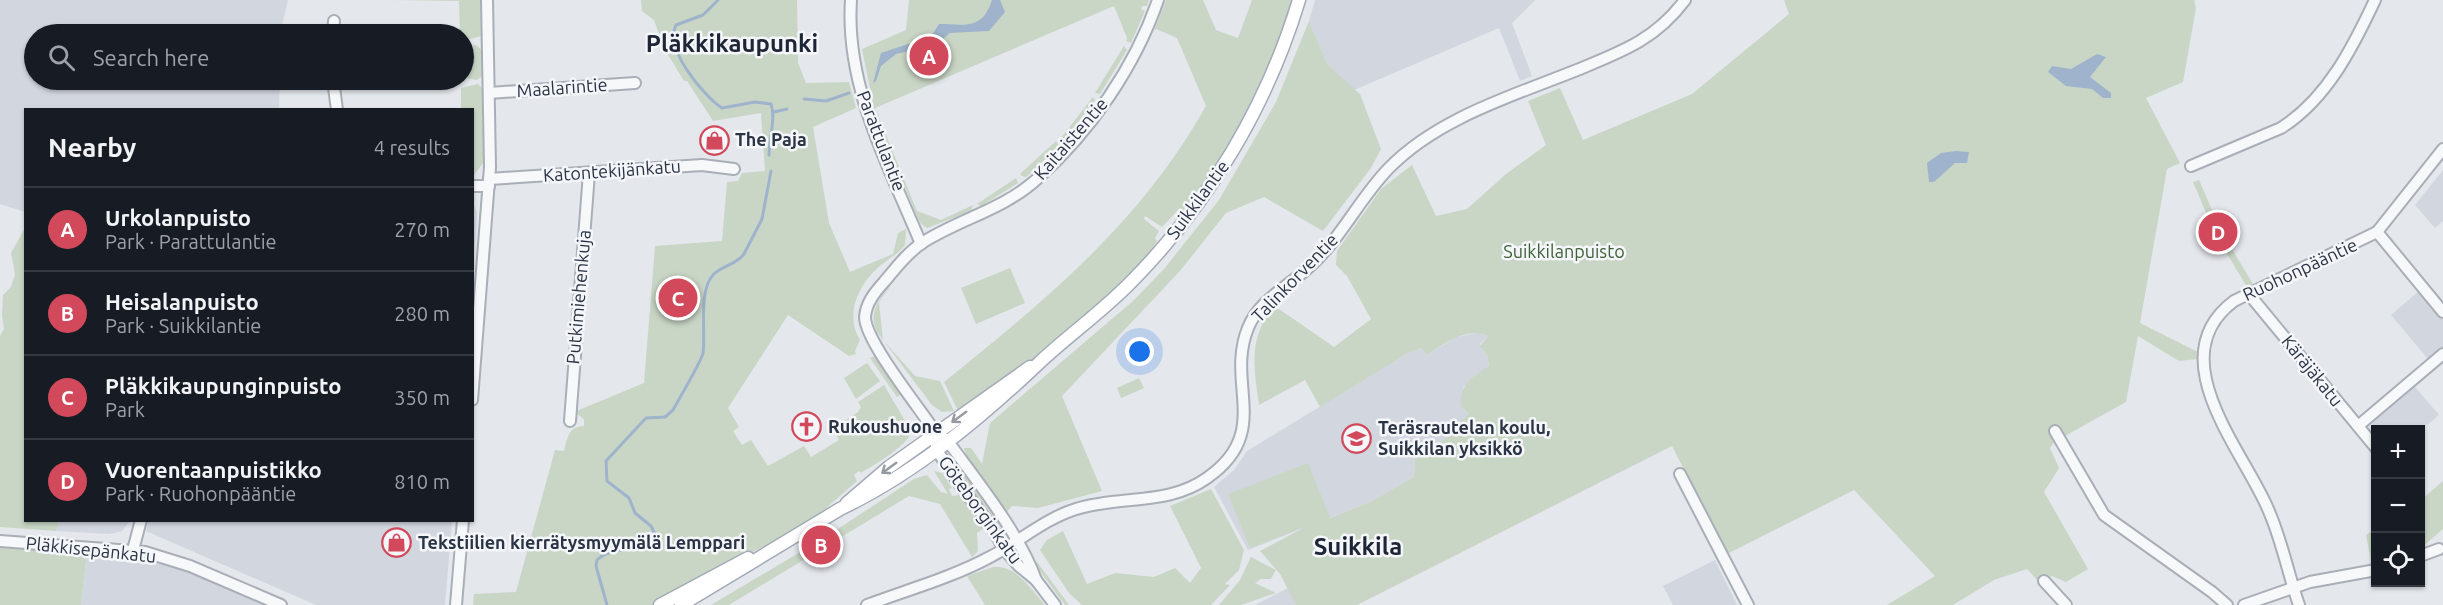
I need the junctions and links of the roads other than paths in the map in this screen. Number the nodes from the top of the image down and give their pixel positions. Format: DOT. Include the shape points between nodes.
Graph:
graph roads {
  1 [pos="487,0"];
  2 [pos="851,0"];
  3 [pos="1158,0"];
  4 [pos="1299,0"];
  5 [pos="1685,0"];
  6 [pos="2375,0"];
  7 [pos="334,21"];
  8 [pos="334,24"];
  9 [pos="635,83"];
  10 [pos="334,90"];
  11 [pos="489,93"];
  12 [pos="337,108"];
  13 [pos="2443,148"];
  14 [pos="2191,166"];
  15 [pos="734,169"];
  16 [pos="589,173"];
  17 [pos="489,183"];
  18 [pos="474,186"];
  19 [pos="2377,232"];
  20 [pos="921,244"];
  21 [pos="2248,293"];
  22 [pos="2443,312"];
  23 [pos="2443,354"];
  24 [pos="1042,361"];
  25 [pos="474,374"];
  26 [pos="570,421"];
  27 [pos="2358,426"];
  28 [pos="2055,431"];
  29 [pos="936,433"];
  30 [pos="947,440"];
  31 [pos="2371,442"];
  32 [pos="936,449"];
  33 [pos="1680,474"];
  34 [pos="840,509"];
  35 [pos="140,522"];
  36 [pos="463,522"];
  37 [pos="0,541"];
  38 [pos="1016,541"];
  39 [pos="783,545"];
  40 [pos="2442,548"];
  41 [pos="1004,549"];
  42 [pos="133,550"];
  43 [pos="2425,554"];
  44 [pos="2371,571"];
  45 [pos="1036,580"];
  46 [pos="2044,581"];
  47 [pos="2293,588"];
  48 [pos="281,605"];
  49 [pos="456,605"];
  50 [pos="660,605"];
  51 [pos="681,605"];
  52 [pos="867,605"];
  53 [pos="1055,605"];
  54 [pos="1748,605"];
  55 [pos="2066,605"];
  56 [pos="2227,605"];
  57 [pos="2244,605"];
  58 [pos="2299,605"];
  1 -- 11 [label="street"];
  2 -- 20 [label="street, Parattulantie" via="854,54 863,101"];
  3 -- 20 [label="street, Kaitaistentie" via="1120,79 1066,150 1013,198"];
  4 -- 24 [label="main road, Suikkilantie" via="1262,96 1210,186 1132,281"];
  5 -- 38 [label="street, Talinkorventie" via="1666,22 1634,47 1440,129 1386,171 1327,250 1252,320 1243,354 1242,432 1234,452 1218,470 1192,488 1168,497 1075,509 1044,522"];
  6 -- 14 [label="street" via="2344,63 2294,118 2281,128"];
  7 -- 8 [label="street"];
  9 -- 11 [label="street, Maalarintie"];
  10 -- 12 [label="street"];
  11 -- 17 [label="street"];
  13 -- 19 [label="street, Ruohonpääntie"];
  15 -- 16 [label="street, Katontekijänkatu" via="702,165"];
  16 -- 17 [label="street, Katontekijänkatu"];
  16 -- 26 [label="street, Putkimiehenkuja"];
  17 -- 18 [label="street, Katontekijänkatu"];
  17 -- 25 [label="street"];
  19 -- 21 [label="street, Ruohonpääntie"];
  19 -- 22 [label="street"];
  20 -- 29 [label="street, Kaitaistentie" via="875,291 865,319 878,348"];
  21 -- 27 [label="street, Käräjäkatu"];
  21 -- 47 [label="street, Ruohonpääntie" via="2229,305 2214,323 2204,348 2204,371 2229,437 2268,509"];
  23 -- 27 [label="street"];
  24 -- 29 [label="main road, Suikkilantie, one-way" via="1016,374"];
  24 -- 30 [label="main road, Suikkilantie"];
  27 -- 31 [label="street, Käräjäkatu"];
  28 -- 56 [label="street" via="2104,516"];
  29 -- 30 [label="street, Göteborginkatu"];
  29 -- 32 [label="street, Göteborginkatu"];
  29 -- 34 [label="main road, Suikkilantie, one-way" via="860,489"];
  30 -- 32 [label="main road, Suikkilantie"];
  30 -- 38 [label="street, Göteborginkatu"];
  32 -- 34 [label="main road, Suikkilantie" via="865,497"];
  32 -- 41 [label="street, Göteborginkatu" via="992,526"];
  33 -- 54 [label="street"];
  34 -- 39 [label="main road, Suikkilantie"];
  35 -- 42 [label="street"];
  36 -- 49 [label="street"];
  37 -- 42 [label="street, Pläkkisepänkatu"];
  38 -- 41 [label="street, Talinkorventie"];
  38 -- 45 [label="street, Göteborginkatu" via="1029,559"];
  39 -- 50 [label="main road, Suikkilantie" via="726,568"];
  39 -- 51 [label="main road, Suikkilantie"];
  40 -- 43 [label="street"];
  41 -- 45 [label="street, Göteborginkatu"];
  41 -- 52 [label="street, Talinkorventie"];
  42 -- 48 [label="street, Pläkkisepänkatu" via="178,561"];
  44 -- 47 [label="street"];
  45 -- 53 [label="street, Göteborginkatu"];
  46 -- 55 [label="street"];
  47 -- 57 [label="street"];
  47 -- 58 [label="street, Ruohonpääntie"];
}
